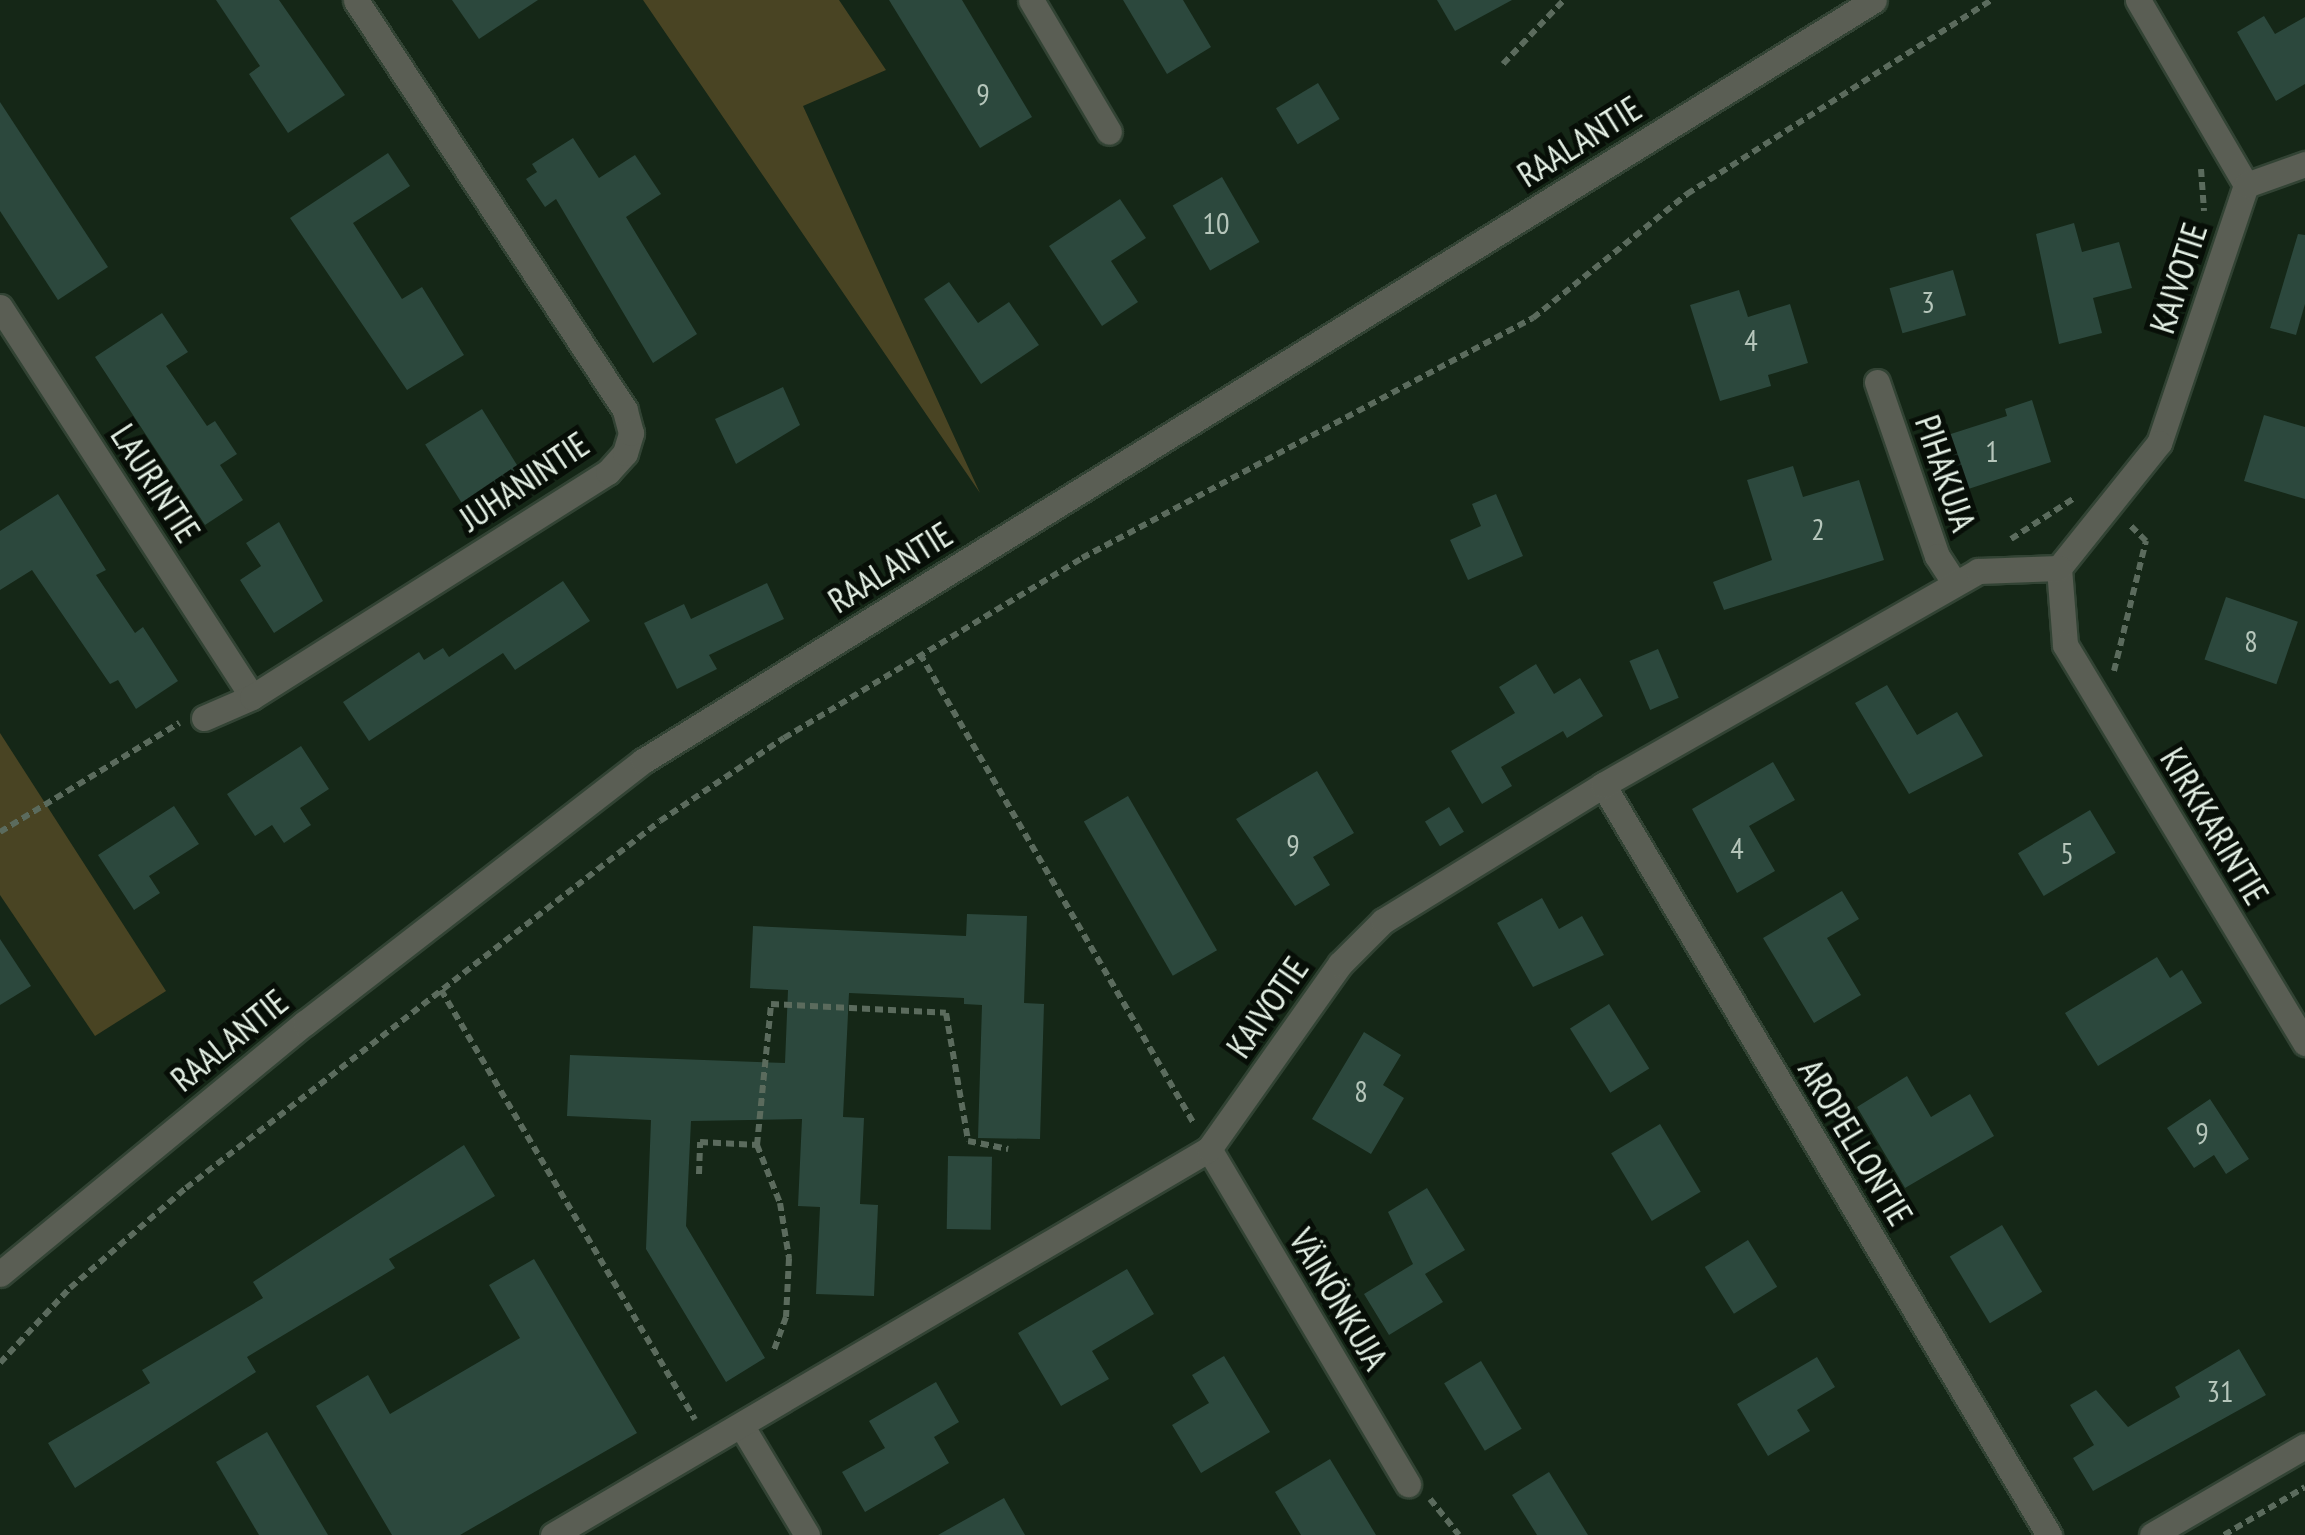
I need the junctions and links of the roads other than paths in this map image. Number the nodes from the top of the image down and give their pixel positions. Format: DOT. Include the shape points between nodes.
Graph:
graph roads {
  1 [pos="356,0"];
  2 [pos="1032,0"];
  3 [pos="1874,0"];
  4 [pos="2138,0"];
  5 [pos="1109,132"];
  6 [pos="2305,164"];
  7 [pos="2246,185"];
  8 [pos="0,307"];
  9 [pos="1878,382"];
  10 [pos="2059,568"];
  11 [pos="1955,584"];
  12 [pos="252,697"];
  13 [pos="204,718"];
  14 [pos="1603,785"];
  15 [pos="2305,1042"];
  16 [pos="1209,1150"];
  17 [pos="0,1274"];
  18 [pos="740,1425"];
  19 [pos="2305,1446"];
  20 [pos="1408,1484"];
  21 [pos="553,1535"];
  22 [pos="806,1535"];
  23 [pos="2049,1535"];
  24 [pos="2152,1535"];
  1 -- 12 [label="street, JUHANINTIE" via="626,410 631,433 608,472"];
  2 -- 5 [label="street"];
  3 -- 17 [label="street, RAALANTIE" via="643,762 305,1023"];
  4 -- 7 [label="street"];
  6 -- 7 [label="street"];
  7 -- 10 [label="street, KAIVOTIE" via="2160,444"];
  8 -- 12 [label="street, LAURINTIE"];
  9 -- 11 [label="street, PIHAKUJA" via="1937,556"];
  10 -- 11 [label="street, KAIVOTIE" via="2003,566"];
  10 -- 15 [label="street, KIRKKARINTIE" via="2066,645"];
  11 -- 14 [label="street, KAIVOTIE"];
  12 -- 13 [label="street, JUHANINTIE"];
  14 -- 16 [label="street, KAIVOTIE" via="1383,921 1340,964"];
  14 -- 23 [label="street, AROPELLONTIE"];
  16 -- 18 [label="street, KAIVOTIE"];
  16 -- 20 [label="street, VÄINÖNKUJA"];
  18 -- 21 [label="street, KAIVOTIE"];
  18 -- 22 [label="street"];
  19 -- 24 [label="street"];
}
